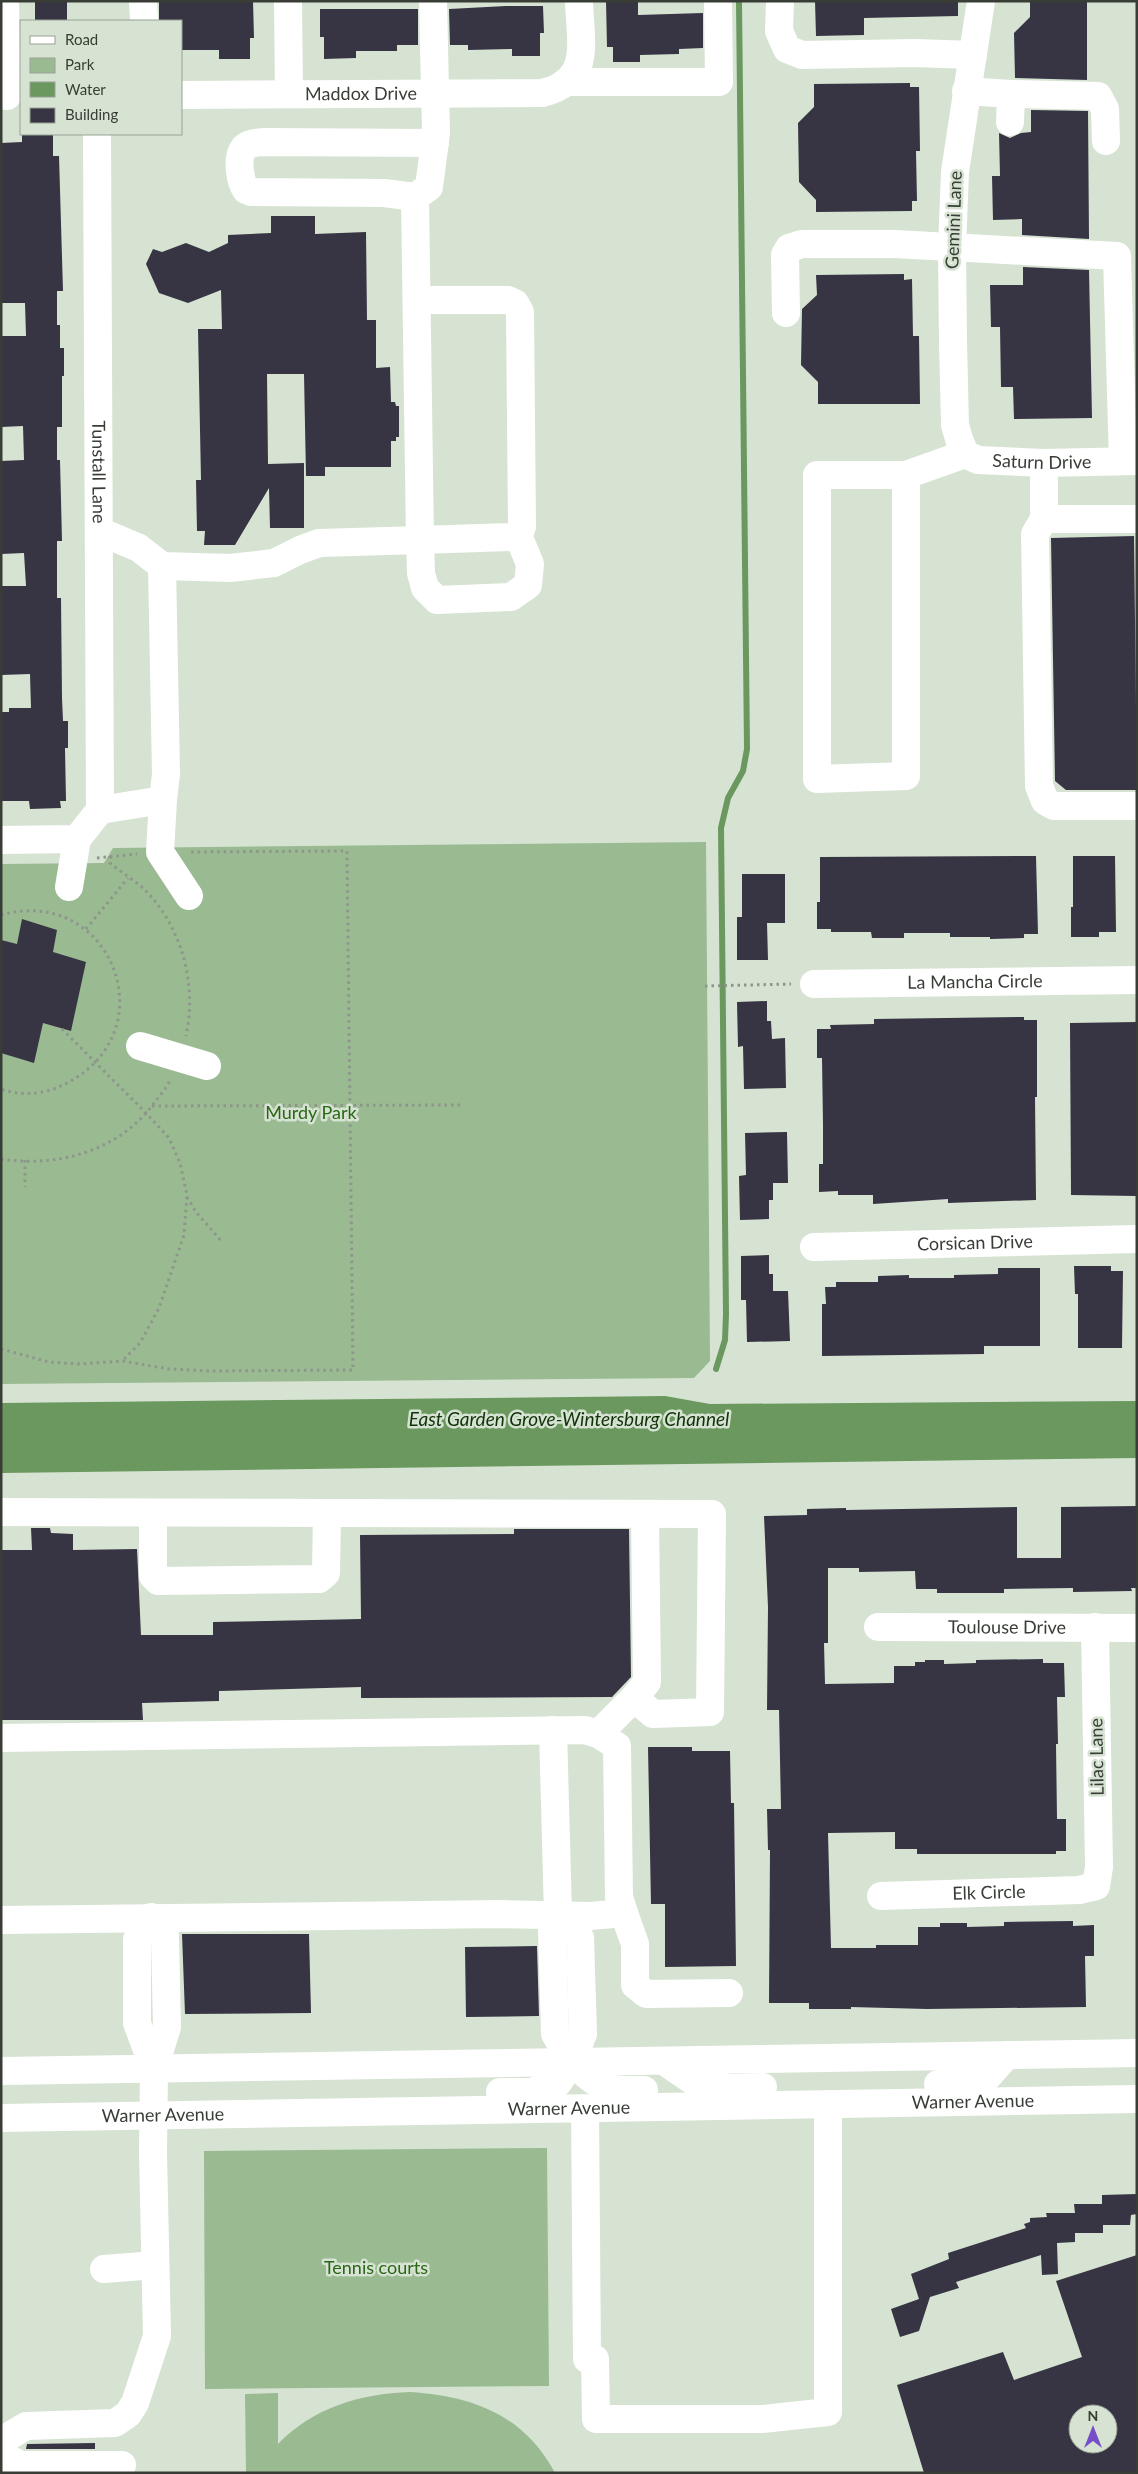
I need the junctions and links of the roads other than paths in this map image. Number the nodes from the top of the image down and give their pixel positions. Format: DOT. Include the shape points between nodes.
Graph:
graph roads {
  1 [pos="5,1"];
  2 [pos="144,1"];
  3 [pos="288,1"];
  4 [pos="433,1"];
  5 [pos="579,1"];
  6 [pos="718,1"];
  7 [pos="780,1"];
  8 [pos="981,1"];
  9 [pos="144,20"];
  10 [pos="973,55"];
  11 [pos="554,87"];
  12 [pos="966,91"];
  13 [pos="434,93"];
  14 [pos="289,94"];
  15 [pos="1012,94"];
  16 [pos="182,95"];
  17 [pos="10,96"];
  18 [pos="1010,122"];
  19 [pos="97,135"];
  20 [pos="1106,141"];
  21 [pos="435,143"];
  22 [pos="415,197"];
  23 [pos="952,248"];
  24 [pos="417,300"];
  25 [pos="786,313"];
  26 [pos="962,447"];
  27 [pos="1130,461"];
  28 [pos="1044,462"];
  29 [pos="906,475"];
  30 [pos="1044,519"];
  31 [pos="1137,519"];
  32 [pos="99,531"];
  33 [pos="518,534"];
  34 [pos="420,540"];
  35 [pos="162,566"];
  36 [pos="163,800"];
  37 [pos="1137,806"];
  38 [pos="100,810"];
  39 [pos="1,840"];
  40 [pos="189,896"];
  41 [pos="1137,980"];
  42 [pos="814,984"];
  43 [pos="140,1046"];
  44 [pos="208,1066"];
  45 [pos="1137,1239"];
  46 [pos="814,1247"];
  47 [pos="1,1512"];
  48 [pos="153,1512"];
  49 [pos="327,1513"];
  50 [pos="645,1514"];
  51 [pos="878,1627"];
  52 [pos="1095,1627"];
  53 [pos="1137,1628"];
  54 [pos="634,1698"];
  55 [pos="553,1730"];
  56 [pos="598,1734"];
  57 [pos="1,1738"];
  58 [pos="1096,1886"];
  59 [pos="881,1896"];
  60 [pos="624,1912"];
  61 [pos="558,1915"];
  62 [pos="151,1917"];
  63 [pos="1,1920"];
  64 [pos="729,1993"];
  65 [pos="1137,2053"];
  66 [pos="1007,2056"];
  67 [pos="664,2061"];
  68 [pos="572,2062"];
  69 [pos="154,2069"];
  70 [pos="1,2072"];
  71 [pos="1137,2099"];
  72 [pos="828,2104"];
  73 [pos="710,2106"];
  74 [pos="585,2108"];
  75 [pos="425,2111"];
  76 [pos="154,2116"];
  77 [pos="1,2118"];
  78 [pos="155,2265"];
  79 [pos="104,2269"];
  80 [pos="115,2423"];
  81 [pos="1,2441"];
  82 [pos="1,2456"];
  83 [pos="122,2469"];
  1 -- 17 [label="street"];
  2 -- 9 [label="street"];
  3 -- 14 [label="street"];
  4 -- 13 [label="street"];
  5 -- 11 [label="street" via="580,61 576,73"];
  6 -- 11 [label="street, Maddox Drive" via="719,82"];
  7 -- 10 [label="street" via="780,31 787,50 802,55"];
  8 -- 10 [label="street, Gemini Lane"];
  10 -- 12 [label="street, Gemini Lane"];
  11 -- 13 [label="street, Maddox Drive"];
  12 -- 15 [label="street"];
  12 -- 23 [label="street, Gemini Lane" via="955,172"];
  13 -- 14 [label="street, Maddox Drive"];
  13 -- 21 [label="street"];
  14 -- 16 [label="street, Maddox Drive"];
  15 -- 18 [label="street"];
  15 -- 20 [label="street" via="1098,96 1105,109"];
  19 -- 32 [label="street, Tunstall Lane"];
  21 -- 22 [label="street" via="428,187"];
  21 -- 22 [label="street" via="263,142 251,144 241,154 242,184 252,192 384,193"];
  22 -- 24 [label="street"];
  23 -- 25 [label="street" via="896,244 802,244 789,248 785,256"];
  23 -- 26 [label="street, Gemini Lane" via="955,425"];
  23 -- 27 [label="street" via="1117,256"];
  24 -- 33 [label="street" via="508,300 515,303 520,312 522,527"];
  24 -- 34 [label="street"];
  26 -- 28 [label="street, Saturn Drive" via="978,460"];
  26 -- 29 [label="street"];
  27 -- 28 [label="street, Saturn Drive"];
  28 -- 30 [label="street"];
  29 -- 29 [label="street" via="906,776 817,779 817,475"];
  30 -- 31 [label="street"];
  30 -- 37 [label="street" via="1035,534 1038,786 1042,796 1054,806"];
  32 -- 35 [label="street" via="139,548"];
  32 -- 38 [label="street, Tunstall Lane"];
  33 -- 34 [label="street" via="512,537"];
  33 -- 34 [label="street" via="530,564 528,585 511,597 437,600 425,588 421,574"];
  34 -- 35 [label="street" via="319,544 274,564 230,568"];
  35 -- 36 [label="street" via="166,774"];
  36 -- 38 [label="street"];
  36 -- 40 [label="street" via="160,852"];
  38 -- 39 [label="street" via="73,863"];
  41 -- 42 [label="street, La Mancha Circle"];
  43 -- 44 [label="street"];
  45 -- 46 [label="street, Corsican Drive"];
  47 -- 48 [label="street"];
  48 -- 49 [label="street"];
  48 -- 49 [label="street" via="153,1576 158,1581 319,1579 326,1573"];
  49 -- 50 [label="street"];
  50 -- 54 [label="street" via="647,1682"];
  50 -- 54 [label="street" via="712,1514 710,1712 653,1714"];
  51 -- 52 [label="street, Toulouse Drive"];
  52 -- 53 [label="street, Toulouse Drive"];
  52 -- 58 [label="street, Lilac Lane" via="1099,1867"];
  54 -- 56 [label="street"];
  55 -- 56 [label="street" via="585,1730"];
  55 -- 57 [label="street"];
  55 -- 61 [label="street"];
  56 -- 60 [label="street" via="616,1746 618,1897"];
  58 -- 59 [label="street, Elk Circle" via="1079,1890"];
  60 -- 61 [label="street"];
  60 -- 64 [label="street" via="635,1944 635,1985 646,1994"];
  61 -- 62 [label="street"];
  61 -- 68 [label="street" via="580,1938 582,2034"];
  62 -- 63 [label="street"];
  62 -- 69 [label="street" via="137,1939 137,2023"];
  65 -- 66 [label="street"];
  66 -- 67 [label="street"];
  66 -- 72 [label="street" via="983,2082 843,2089"];
  67 -- 68 [label="street"];
  67 -- 72 [label="street" via="693,2081 730,2088 787,2087"];
  68 -- 69 [label="street"];
  68 -- 73 [label="street" via="596,2084 613,2091 677,2091"];
  68 -- 75 [label="street" via="557,2084 531,2092 463,2093"];
  69 -- 70 [label="street"];
  69 -- 76 [label="street"];
  71 -- 72 [label="street, Warner Avenue"];
  72 -- 73 [label="street, Warner Avenue"];
  72 -- 74 [label="street" via="828,2412 762,2419 596,2419 595,2359 588,2359"];
  73 -- 74 [label="street, Warner Avenue"];
  74 -- 75 [label="street, Warner Avenue"];
  75 -- 76 [label="street, Warner Avenue"];
  76 -- 77 [label="street, Warner Avenue"];
  76 -- 78 [label="street"];
  78 -- 79 [label="street"];
  78 -- 80 [label="street" via="157,2336 135,2403 128,2414"];
  80 -- 81 [label="street" via="26,2426"];
  80 -- 83 [label="street" via="121,2443"];
  82 -- 83 [label="street" via="21,2465"];
}
